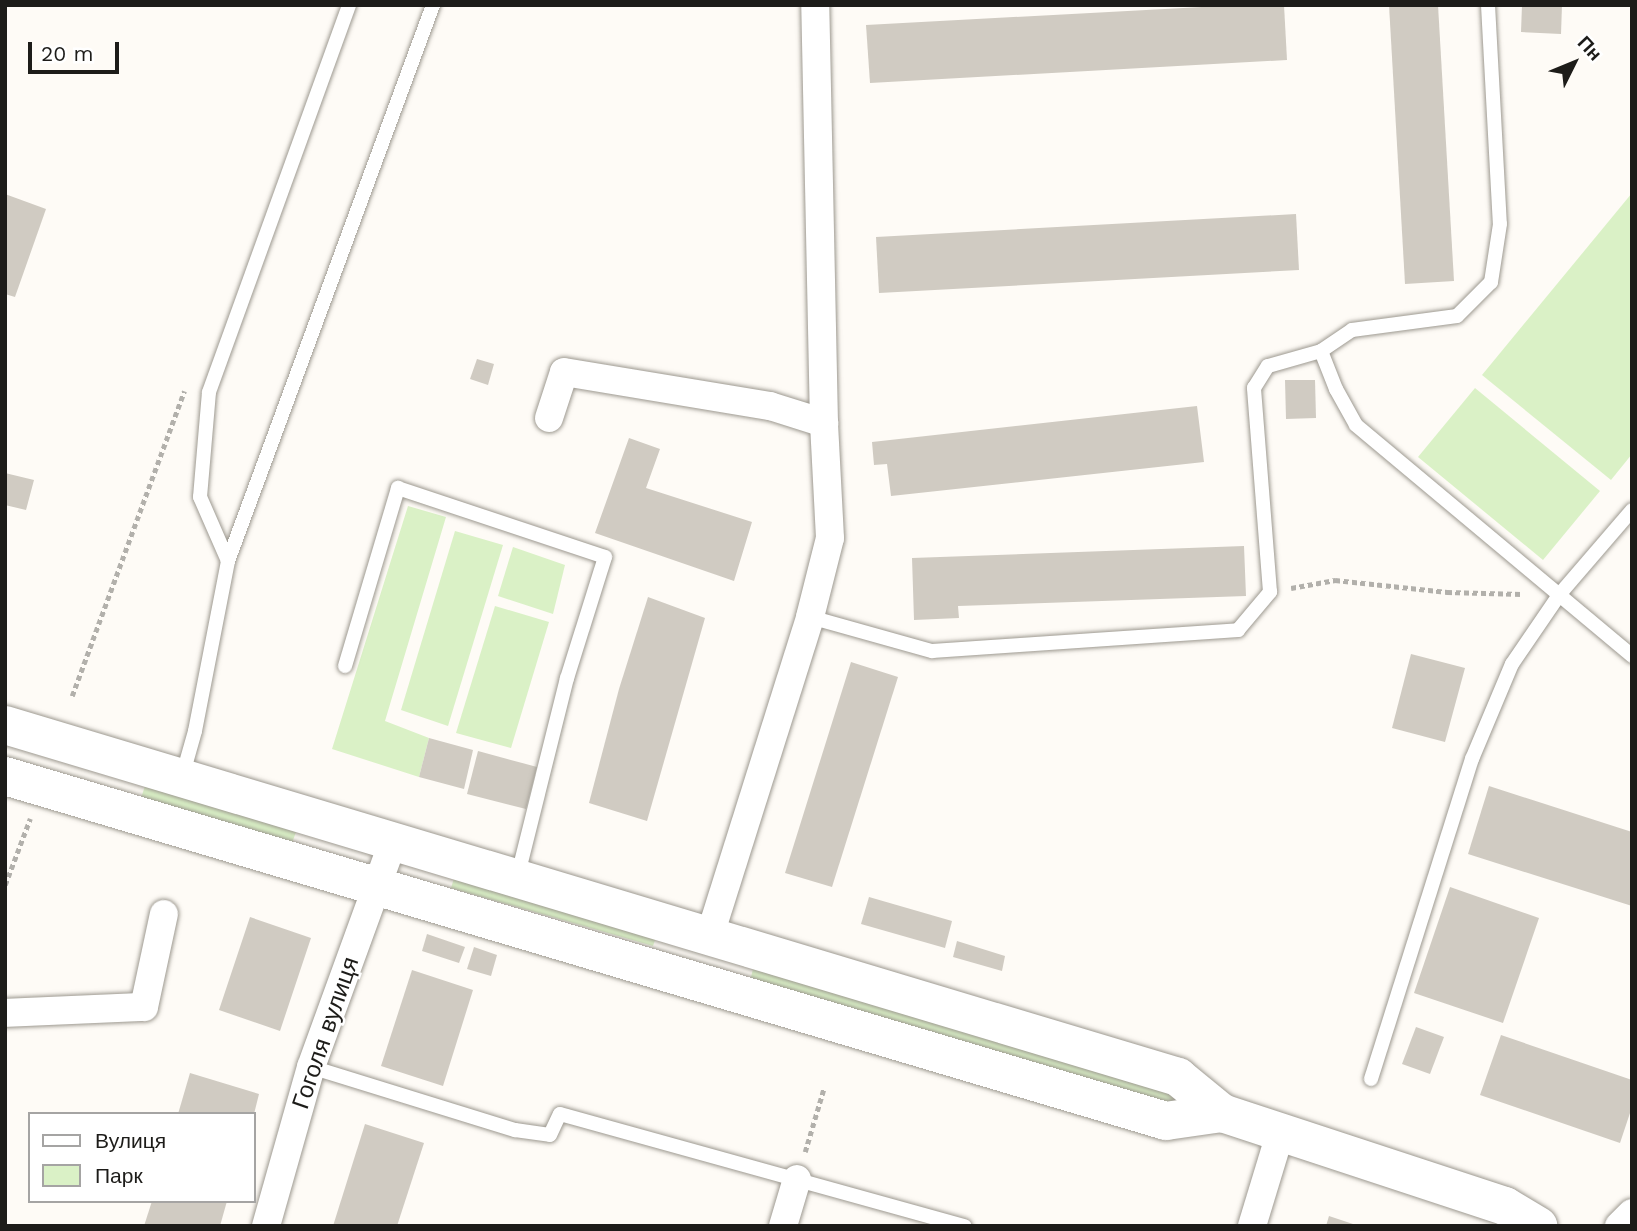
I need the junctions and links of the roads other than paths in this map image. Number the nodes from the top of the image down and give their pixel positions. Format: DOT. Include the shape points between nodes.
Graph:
graph roads {
  1 [pos="349,5"];
  2 [pos="433,5"];
  3 [pos="815,5"];
  4 [pos="1488,5"];
  5 [pos="1321,351"];
  6 [pos="549,418"];
  7 [pos="824,423"];
  8 [pos="1632,510"];
  9 [pos="228,561"];
  10 [pos="1559,595"];
  11 [pos="810,617"];
  12 [pos="1632,656"];
  13 [pos="345,666"];
  14 [pos="5,725"];
  15 [pos="5,776"];
  16 [pos="182,778"];
  17 [pos="393,842"];
  18 [pos="517,878"];
  19 [pos="377,886"];
  20 [pos="164,914"];
  21 [pos="710,935"];
  22 [pos="5,1013"];
  23 [pos="311,1067"];
  24 [pos="1371,1079"];
  25 [pos="1222,1113"];
  26 [pos="1280,1134"];
  27 [pos="797,1180"];
  28 [pos="1632,1213"];
  29 [pos="266,1226"];
  30 [pos="783,1226"];
  31 [pos="965,1226"];
  32 [pos="1252,1226"];
  33 [pos="1538,1226"];
  34 [pos="1619,1226"];
  1 -- 9 [label="lane" via="209,392 201,497"];
  2 -- 9 [label="lane"];
  3 -- 7 [label="street"];
  4 -- 5 [label="lane" via="1500,225 1492,282 1457,316 1352,330"];
  5 -- 10 [label="lane" via="1356,425"];
  5 -- 11 [label="lane" via="1268,366 1254,388 1269,593 1238,630 932,651"];
  6 -- 7 [label="street" via="564,372 771,406"];
  7 -- 11 [label="street" via="831,538"];
  8 -- 10 [label="lane"];
  9 -- 16 [label="lane"];
  10 -- 12 [label="lane"];
  10 -- 24 [label="lane" via="1512,664 1472,759"];
  11 -- 21 [label="street"];
  13 -- 18 [label="lane" via="398,488 605,557 566,678"];
  14 -- 16 [label="street"];
  15 -- 19 [label="street"];
  16 -- 17 [label="street"];
  17 -- 18 [label="street"];
  17 -- 19 [label="street, Гоголя вулиця"];
  18 -- 21 [label="street"];
  19 -- 23 [label="street, Гоголя вулиця"];
  19 -- 25 [label="street" via="1166,1121"];
  20 -- 22 [label="street" via="144,1007"];
  21 -- 25 [label="street" via="1178,1077"];
  23 -- 27 [label="lane" via="515,1130 550,1135 560,1114"];
  23 -- 29 [label="street, Гоголя вулиця"];
  25 -- 26 [label="street"];
  26 -- 32 [label="street"];
  26 -- 33 [label="street" via="1505,1206"];
  27 -- 30 [label="street"];
  27 -- 31 [label="lane"];
  28 -- 34 [label="street"];
}
